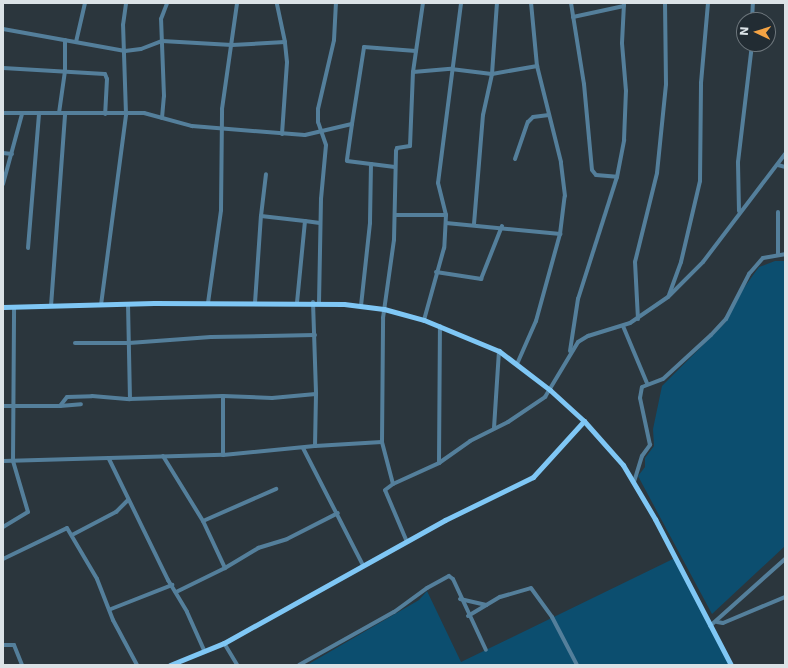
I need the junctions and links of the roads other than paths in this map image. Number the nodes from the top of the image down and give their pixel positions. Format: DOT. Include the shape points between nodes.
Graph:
graph roads {
  1 [pos="85,3"];
  2 [pos="126,3"];
  3 [pos="167,3"];
  4 [pos="236,3"];
  5 [pos="276,3"];
  6 [pos="336,3"];
  7 [pos="423,3"];
  8 [pos="461,3"];
  9 [pos="497,3"];
  10 [pos="531,3"];
  11 [pos="571,3"];
  12 [pos="665,3"];
  13 [pos="708,3"];
  14 [pos="624,5"];
  15 [pos="573,17"];
  16 [pos="3,29"];
  17 [pos="65,40"];
  18 [pos="162,41"];
  19 [pos="76,42"];
  20 [pos="285,42"];
  21 [pos="232,45"];
  22 [pos="125,50"];
  23 [pos="416,51"];
  24 [pos="751,52"];
  25 [pos="537,66"];
  26 [pos="3,68"];
  27 [pos="451,69"];
  28 [pos="65,71"];
  29 [pos="413,72"];
  30 [pos="492,74"];
  31 [pos="3,113"];
  32 [pos="39,113"];
  33 [pos="59,113"];
  34 [pos="22,114"];
  35 [pos="65,114"];
  36 [pos="105,114"];
  37 [pos="126,114"];
  38 [pos="548,115"];
  39 [pos="162,118"];
  40 [pos="352,124"];
  41 [pos="222,128"];
  42 [pos="321,129"];
  43 [pos="282,134"];
  44 [pos="3,153"];
  45 [pos="12,154"];
  46 [pos="785,154"];
  47 [pos="515,159"];
  48 [pos="371,164"];
  49 [pos="778,165"];
  50 [pos="395,167"];
  51 [pos="785,167"];
  52 [pos="266,174"];
  53 [pos="617,177"];
  54 [pos="3,184"];
  55 [pos="739,211"];
  56 [pos="778,212"];
  57 [pos="396,215"];
  58 [pos="446,215"];
  59 [pos="261,216"];
  60 [pos="305,221"];
  61 [pos="320,223"];
  62 [pos="446,223"];
  63 [pos="474,224"];
  64 [pos="502,226"];
  65 [pos="560,234"];
  66 [pos="28,248"];
  67 [pos="785,254"];
  68 [pos="778,255"];
  69 [pos="436,272"];
  70 [pos="668,297"];
  71 [pos="297,302"];
  72 [pos="313,302"];
  73 [pos="208,303"];
  74 [pos="255,303"];
  75 [pos="319,303"];
  76 [pos="128,304"];
  77 [pos="101,305"];
  78 [pos="51,306"];
  79 [pos="360,306"];
  80 [pos="3,307"];
  81 [pos="14,307"];
  82 [pos="384,310"];
  83 [pos="638,319"];
  84 [pos="424,320"];
  85 [pos="440,326"];
  86 [pos="623,326"];
  87 [pos="315,335"];
  88 [pos="75,343"];
  89 [pos="129,343"];
  90 [pos="499,352"];
  91 [pos="570,353"];
  92 [pos="517,364"];
  93 [pos="647,383"];
  94 [pos="550,390"];
  95 [pos="316,394"];
  96 [pos="223,396"];
  97 [pos="130,399"];
  98 [pos="81,404"];
  99 [pos="3,406"];
  100 [pos="12,406"];
  101 [pos="60,406"];
  102 [pos="584,421"];
  103 [pos="494,428"];
  104 [pos="382,442"];
  105 [pos="315,446"];
  106 [pos="303,448"];
  107 [pos="223,455"];
  108 [pos="163,456"];
  109 [pos="109,459"];
  110 [pos="3,461"];
  111 [pos="13,461"];
  112 [pos="439,463"];
  113 [pos="634,482"];
  114 [pos="393,484"];
  115 [pos="276,490"];
  116 [pos="128,500"];
  117 [pos="338,513"];
  118 [pos="203,521"];
  119 [pos="3,527"];
  120 [pos="72,535"];
  121 [pos="407,542"];
  122 [pos="785,559"];
  123 [pos="3,560"];
  124 [pos="363,565"];
  125 [pos="225,568"];
  126 [pos="172,585"];
  127 [pos="176,592"];
  128 [pos="785,597"];
  129 [pos="460,599"];
  130 [pos="486,605"];
  131 [pos="111,609"];
  132 [pos="468,616"];
  133 [pos="716,622"];
  134 [pos="710,626"];
  135 [pos="224,643"];
  136 [pos="3,645"];
  137 [pos="204,650"];
  138 [pos="486,650"];
  139 [pos="22,665"];
  140 [pos="137,665"];
  141 [pos="170,665"];
  142 [pos="237,665"];
  143 [pos="299,665"];
  144 [pos="577,665"];
  145 [pos="731,665"];
  1 -- 19 [label="street"];
  2 -- 22 [label="street" via="123,25"];
  3 -- 18 [label="street" via="162,16"];
  4 -- 21 [label="street"];
  5 -- 20 [label="street"];
  6 -- 42 [label="street" via="334,40 318,100"];
  7 -- 23 [label="street"];
  8 -- 27 [label="street"];
  9 -- 30 [label="street"];
  10 -- 25 [label="street"];
  11 -- 15 [label="street"];
  12 -- 83 [label="street" via="666,84 656,173 635,262"];
  13 -- 70 [label="street" via="701,83 700,181 681,262"];
  14 -- 15 [label="street"];
  14 -- 53 [label="street" via="622,43 626,108 624,140"];
  15 -- 53 [label="street" via="584,84 592,170 596,174"];
  16 -- 17 [label="street"];
  17 -- 19 [label="street"];
  17 -- 28 [label="street"];
  18 -- 21 [label="street"];
  18 -- 22 [label="street" via="141,49"];
  18 -- 39 [label="street"];
  19 -- 22 [label="street"];
  20 -- 21 [label="street"];
  20 -- 43 [label="street" via="287,62"];
  21 -- 41 [label="street" via="222,109"];
  22 -- 37 [label="street"];
  23 -- 29 [label="street"];
  23 -- 40 [label="street" via="364,47"];
  24 -- 55 [label="street" via="738,162"];
  25 -- 30 [label="street"];
  25 -- 38 [label="street"];
  26 -- 28 [label="street"];
  27 -- 29 [label="street"];
  27 -- 30 [label="street"];
  27 -- 58 [label="street" via="438,183"];
  28 -- 33 [label="street"];
  28 -- 36 [label="street" via="106,76"];
  29 -- 50 [label="street" via="410,146 396,149"];
  30 -- 63 [label="street" via="483,115"];
  31 -- 34 [label="street"];
  32 -- 33 [label="street"];
  32 -- 34 [label="street"];
  32 -- 66 [label="street"];
  33 -- 35 [label="street"];
  34 -- 45 [label="street"];
  35 -- 36 [label="street"];
  35 -- 78 [label="street"];
  36 -- 37 [label="street"];
  37 -- 39 [label="street" via="144,113"];
  37 -- 77 [label="street"];
  38 -- 47 [label="street" via="533,117 528,122"];
  38 -- 65 [label="street" via="565,184"];
  39 -- 41 [label="street" via="192,126"];
  40 -- 42 [label="street"];
  40 -- 48 [label="street" via="347,161"];
  41 -- 43 [label="street" via="245,128"];
  41 -- 73 [label="street" via="221,210"];
  42 -- 43 [label="street" via="305,135"];
  42 -- 61 [label="street" via="326,145"];
  44 -- 45 [label="street"];
  45 -- 54 [label="street"];
  46 -- 49 [label="street"];
  48 -- 50 [label="street"];
  48 -- 79 [label="street" via="370,223"];
  49 -- 51 [label="street"];
  49 -- 55 [label="street"];
  50 -- 57 [label="street"];
  52 -- 59 [label="street"];
  53 -- 91 [label="street" via="578,299"];
  55 -- 70 [label="street" via="703,262"];
  56 -- 68 [label="street"];
  57 -- 58 [label="street"];
  57 -- 82 [label="street"];
  58 -- 62 [label="street"];
  59 -- 60 [label="street"];
  59 -- 74 [label="street"];
  60 -- 61 [label="street"];
  60 -- 71 [label="street"];
  61 -- 75 [label="street"];
  62 -- 63 [label="street"];
  62 -- 69 [label="street" via="444,248"];
  63 -- 64 [label="street"];
  64 -- 65 [label="street"];
  64 -- 69 [label="street" via="481,279"];
  65 -- 92 [label="street" via="536,321"];
  67 -- 68 [label="street"];
  68 -- 93 [label="street" via="765,257 760,261 749,274 726,319 696,351 662,379"];
  69 -- 84 [label="street"];
  70 -- 83 [label="street"];
  71 -- 72 [label="main road"];
  71 -- 74 [label="main road"];
  72 -- 75 [label="main road"];
  72 -- 87 [label="street"];
  73 -- 74 [label="main road"];
  73 -- 76 [label="main road"];
  75 -- 79 [label="main road"];
  76 -- 77 [label="main road"];
  76 -- 89 [label="street"];
  77 -- 78 [label="main road"];
  78 -- 81 [label="main road"];
  79 -- 82 [label="main road"];
  80 -- 81 [label="main road"];
  81 -- 100 [label="street"];
  82 -- 84 [label="main road"];
  82 -- 104 [label="street"];
  83 -- 86 [label="street"];
  84 -- 85 [label="main road"];
  85 -- 90 [label="main road"];
  85 -- 112 [label="street"];
  86 -- 91 [label="street" via="588,336 578,342"];
  86 -- 93 [label="street"];
  87 -- 89 [label="street" via="211,337"];
  87 -- 95 [label="street"];
  88 -- 89 [label="street"];
  89 -- 97 [label="street"];
  90 -- 92 [label="main road"];
  90 -- 103 [label="street"];
  91 -- 94 [label="street"];
  92 -- 94 [label="main road"];
  93 -- 113 [label="street" via="640,392 640,398 650,445 642,456"];
  94 -- 102 [label="main road"];
  94 -- 103 [label="street" via="527,410"];
  95 -- 96 [label="street" via="272,398"];
  95 -- 105 [label="street"];
  96 -- 97 [label="street"];
  96 -- 107 [label="street"];
  97 -- 101 [label="street" via="67,397"];
  98 -- 101 [label="street"];
  99 -- 100 [label="street"];
  100 -- 101 [label="street"];
  100 -- 111 [label="street"];
  102 -- 113 [label="main road" via="610,448"];
  102 -- 121 [label="main road" via="536,475"];
  103 -- 112 [label="street" via="460,447"];
  104 -- 105 [label="street"];
  104 -- 114 [label="street"];
  105 -- 106 [label="street"];
  106 -- 107 [label="street"];
  106 -- 117 [label="street"];
  107 -- 108 [label="street"];
  108 -- 109 [label="street"];
  108 -- 118 [label="street"];
  109 -- 111 [label="street"];
  109 -- 116 [label="street"];
  110 -- 111 [label="street"];
  111 -- 119 [label="street" via="28,512"];
  112 -- 114 [label="street"];
  113 -- 134 [label="main road"];
  114 -- 121 [label="street" via="385,490"];
  115 -- 118 [label="street"];
  116 -- 120 [label="street" via="116,512"];
  116 -- 126 [label="street"];
  117 -- 124 [label="street"];
  117 -- 125 [label="street" via="287,540 258,548"];
  118 -- 125 [label="street"];
  120 -- 123 [label="street" via="64,528"];
  120 -- 131 [label="street"];
  121 -- 124 [label="main road"];
  122 -- 133 [label="street"];
  124 -- 135 [label="main road"];
  125 -- 127 [label="street"];
  126 -- 127 [label="street"];
  126 -- 131 [label="street"];
  127 -- 137 [label="street"];
  128 -- 133 [label="street" via="723,623"];
  129 -- 130 [label="street"];
  129 -- 132 [label="street"];
  129 -- 143 [label="street" via="453,579 449,576 427,588 394,612"];
  130 -- 132 [label="street"];
  130 -- 144 [label="street" via="511,593 531,588 552,617"];
  131 -- 140 [label="street" via="113,620"];
  132 -- 138 [label="street"];
  133 -- 134 [label="street"];
  134 -- 145 [label="main road"];
  135 -- 137 [label="main road"];
  135 -- 142 [label="street"];
  136 -- 139 [label="street" via="14,645"];
  137 -- 141 [label="main road"];
}
